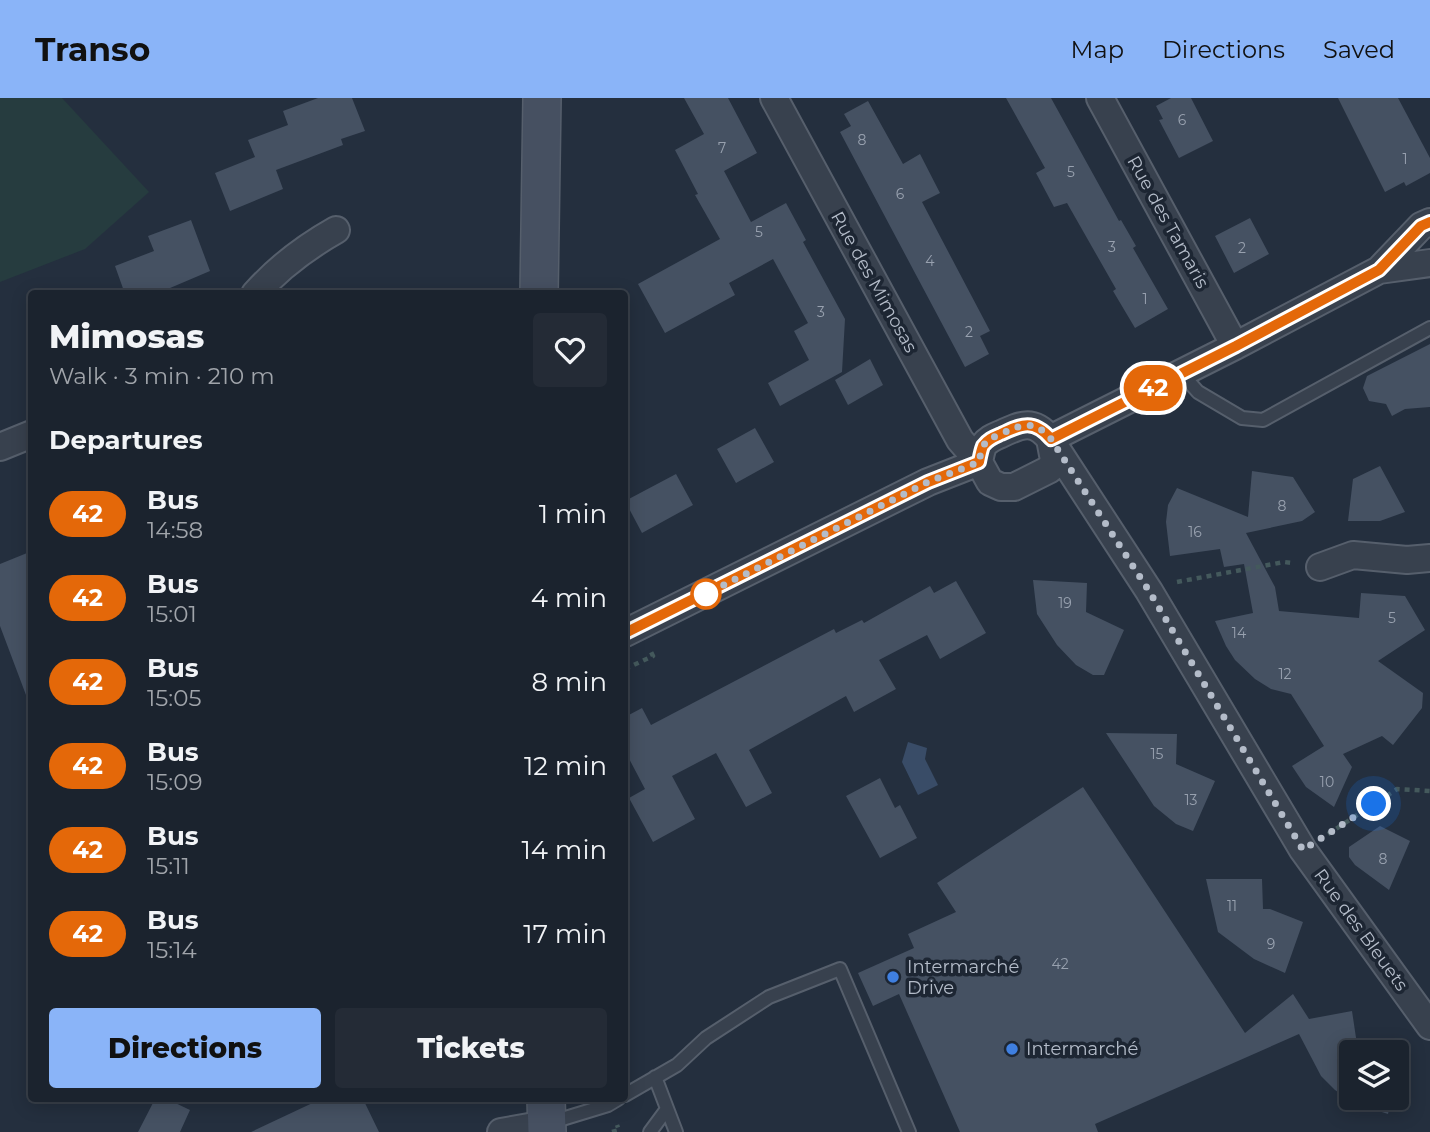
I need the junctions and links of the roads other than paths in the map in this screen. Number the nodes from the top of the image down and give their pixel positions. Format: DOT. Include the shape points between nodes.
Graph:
graph roads {
  1 [pos="542,98"];
  2 [pos="774,98"];
  3 [pos="1100,98"];
  4 [pos="1430,222"];
  5 [pos="336,230"];
  6 [pos="1430,264"];
  7 [pos="1379,270"];
  8 [pos="258,290"];
  9 [pos="540,290"];
  10 [pos="1430,328"];
  11 [pos="1236,346"];
  12 [pos="1182,374"];
  13 [pos="28,436"];
  14 [pos="1051,439"];
  15 [pos="0,447"];
  16 [pos="979,462"];
  17 [pos="1430,558"];
  18 [pos="1320,567"];
  19 [pos="628,632"];
  20 [pos="1430,1026"];
  21 [pos="655,1077"];
  22 [pos="628,1093"];
  23 [pos="613,1102"];
  24 [pos="667,1109"];
  25 [pos="546,1118"];
  26 [pos="501,1132"];
  27 [pos="650,1132"];
  28 [pos="676,1132"];
  29 [pos="909,1132"];
  1 -- 9 [label="main road"];
  2 -- 16 [label="street, Rue des Mimosas" via="960,440"];
  3 -- 11 [label="street, Rue des Tamaris"];
  4 -- 7 [label="street"];
  5 -- 8 [label="street" via="303,248"];
  6 -- 7 [label="street"];
  7 -- 11 [label="street"];
  10 -- 12 [label="lane" via="1263,420 1242,418 1198,392"];
  11 -- 12 [label="street"];
  12 -- 14 [label="street"];
  13 -- 15 [label="street"];
  14 -- 16 [label="street" via="1043,430 1021,425 989,440"];
  14 -- 16 [label="street" via="1054,460 1050,469 1014,487 990,482"];
  14 -- 20 [label="street, Rue des Bleuets" via="1149,591 1303,850"];
  16 -- 19 [label="street" via="928,482"];
  17 -- 18 [label="street" via="1353,555"];
  21 -- 22 [label="lane"];
  21 -- 24 [label="lane"];
  21 -- 29 [label="lane" via="769,996 840,969"];
  23 -- 25 [label="lane"];
  24 -- 27 [label="lane"];
  24 -- 28 [label="lane"];
  25 -- 26 [label="street"];
}
